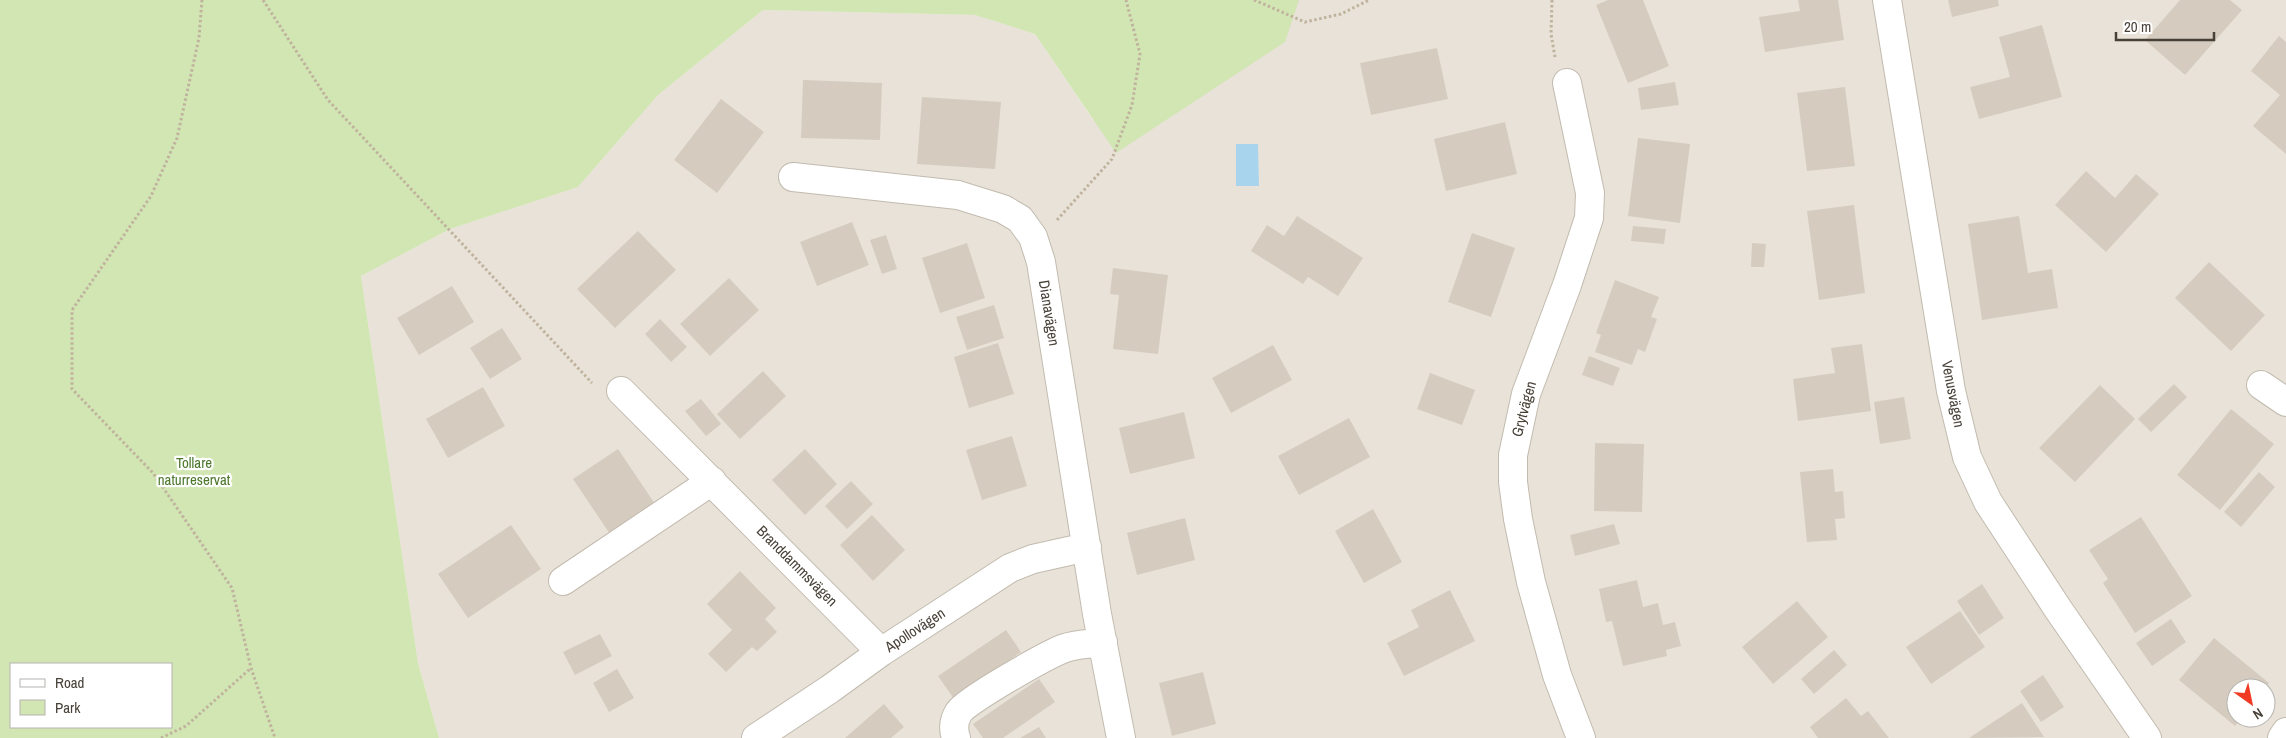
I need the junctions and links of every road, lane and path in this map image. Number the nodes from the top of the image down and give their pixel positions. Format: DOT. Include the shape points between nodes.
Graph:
graph roads {
  1 [pos="202,0"];
  2 [pos="263,0"];
  3 [pos="1126,0"];
  4 [pos="1254,0"];
  5 [pos="1369,0"];
  6 [pos="1552,0"];
  7 [pos="1887,0"];
  8 [pos="1567,83"];
  9 [pos="793,177"];
  10 [pos="1036,246"];
  11 [pos="2261,385"];
  12 [pos="621,390"];
  13 [pos="2286,402"];
  14 [pos="712,481"];
  15 [pos="1087,547"];
  16 [pos="563,581"];
  17 [pos="1103,642"];
  18 [pos="880,652"];
  19 [pos="250,668"];
  20 [pos="2286,732"];
  21 [pos="161,738"];
  22 [pos="275,738"];
  23 [pos="756,738"];
  24 [pos="956,738"];
  25 [pos="1121,738"];
  26 [pos="1581,738"];
  27 [pos="2147,738"];
  28 [pos="2282,738"];
  1 -- 19 [label="path" via="199,38 177,138 151,196 72,310 72,389 153,473 232,588"];
  2 -- 12 [label="path" via="328,100 601,393"];
  3 -- 10 [label="path" via="1140,54 1132,105 1112,159"];
  4 -- 5 [label="path" via="1305,22 1340,14"];
  6 -- 8 [label="path" via="1551,34 1557,72"];
  7 -- 27 [label="street, Venusvägen" via="1951,391 1967,457 1988,502"];
  8 -- 26 [label="street, Grytvägen" via="1590,193 1589,218 1526,394 1518,424 1513,473 1518,519 1531,582 1557,675"];
  9 -- 10 [label="street, Dianavägen" via="958,196 1003,209 1020,219"];
  10 -- 15 [label="street, Dianavägen"];
  11 -- 13 [label="street"];
  12 -- 14 [label="street, Branddammsvägen"];
  14 -- 16 [label="street"];
  14 -- 18 [label="street, Branddammsvägen"];
  15 -- 17 [label="street, Dianavägen"];
  15 -- 18 [label="street, Apollovägen" via="1010,568"];
  17 -- 24 [label="street" via="1066,647 986,692 959,711 953,730"];
  17 -- 25 [label="street, Dianavägen"];
  18 -- 23 [label="street, Apollovägen"];
  19 -- 21 [label="path" via="186,726"];
  19 -- 22 [label="path"];
  20 -- 28 [label="street"];
}
